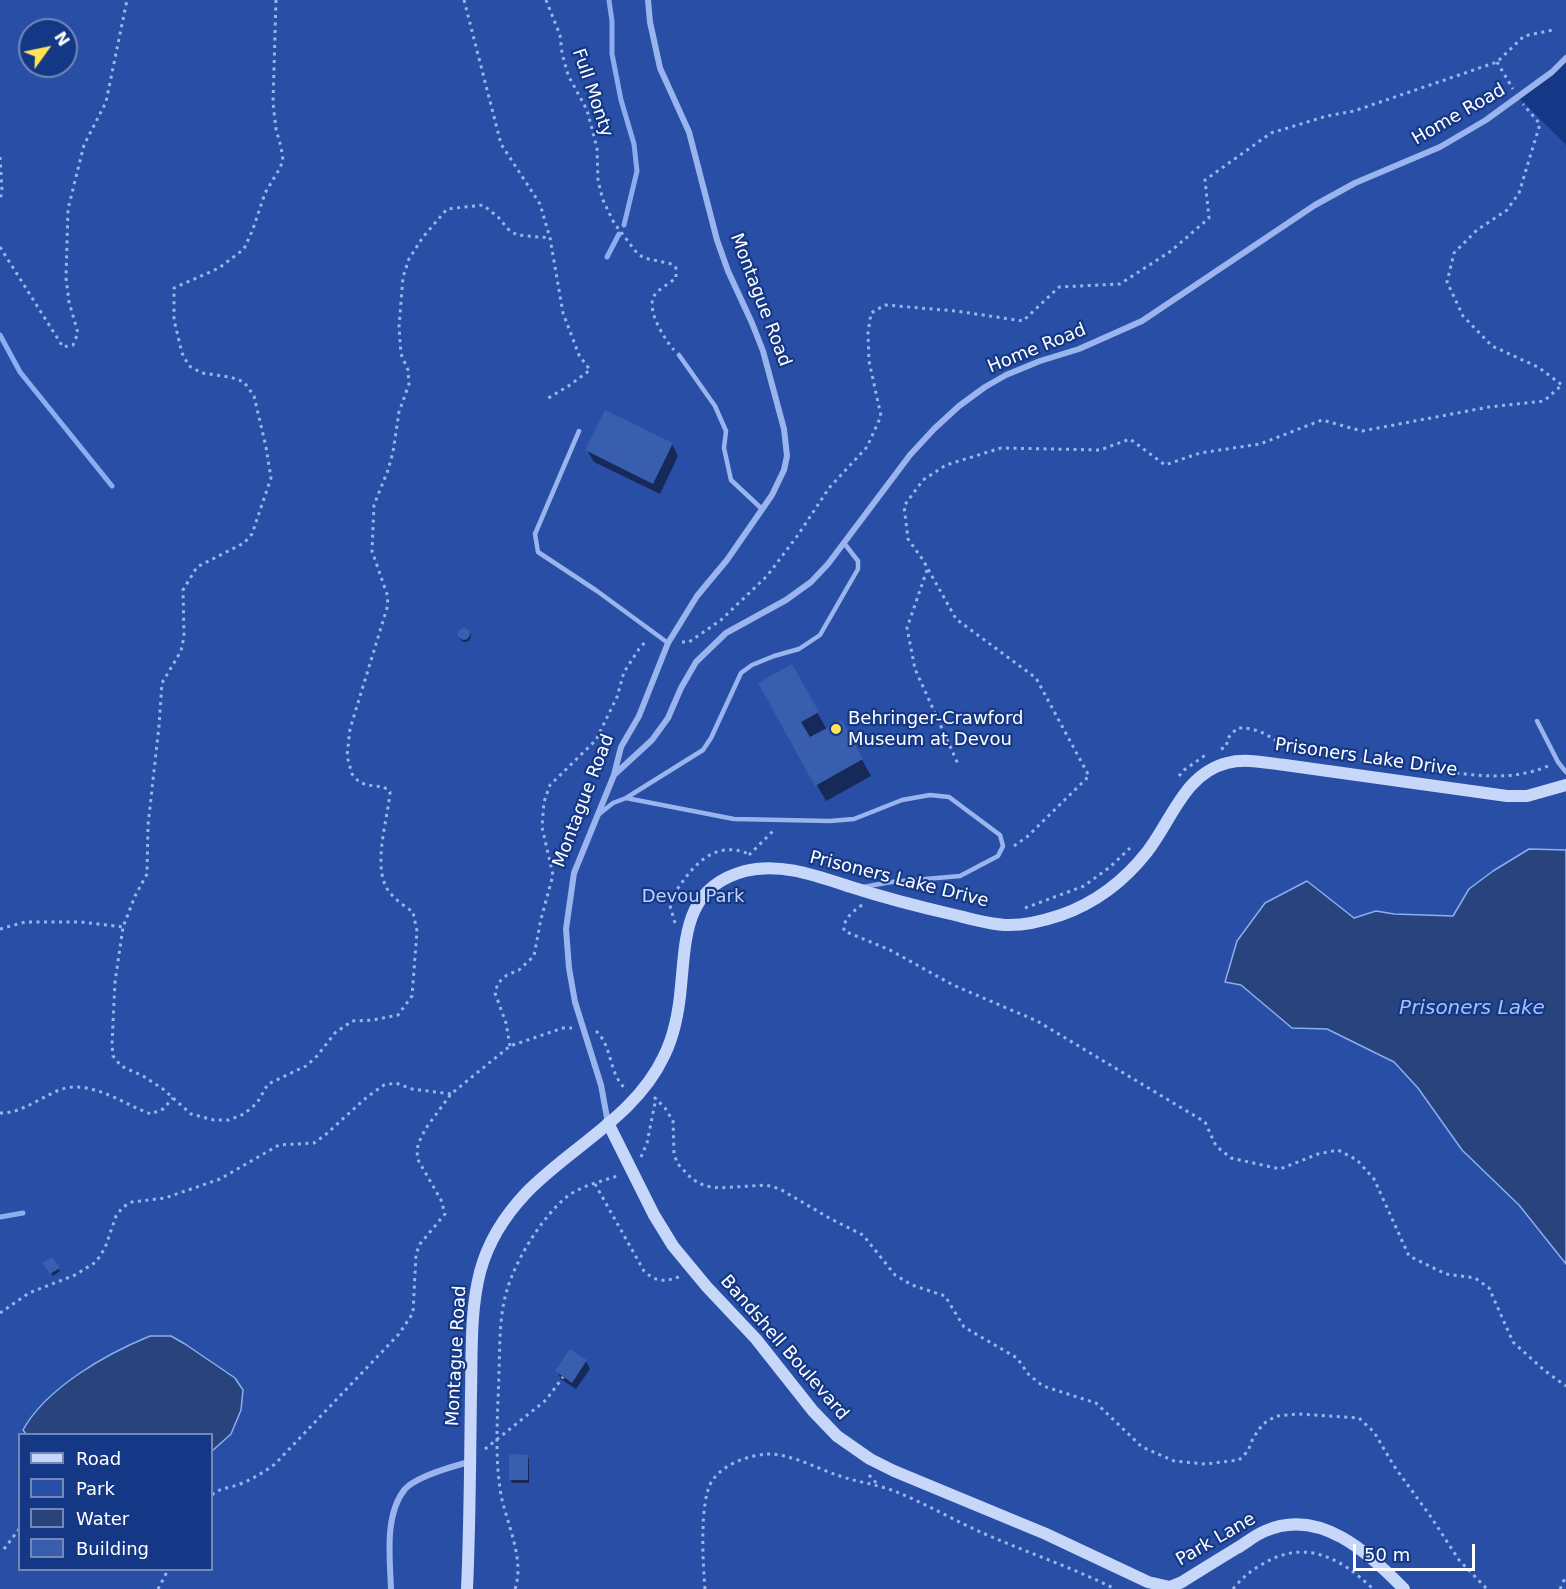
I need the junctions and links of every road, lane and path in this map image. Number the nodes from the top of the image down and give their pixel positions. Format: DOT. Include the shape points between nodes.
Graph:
graph roads {
  1 [pos="127,0"];
  2 [pos="276,0"];
  3 [pos="464,0"];
  4 [pos="546,0"];
  5 [pos="648,0"];
  6 [pos="1553,30"];
  7 [pos="1566,58"];
  8 [pos="1497,62"];
  9 [pos="1518,98"];
  10 [pos="0,157"];
  11 [pos="0,201"];
  12 [pos="550,238"];
  13 [pos="0,247"];
  14 [pos="679,356"];
  15 [pos="545,400"];
  16 [pos="579,431"];
  17 [pos="762,509"];
  18 [pos="844,543"];
  19 [pos="928,568"];
  20 [pos="654,632"];
  21 [pos="668,643"];
  22 [pos="1538,721"];
  23 [pos="1218,750"];
  24 [pos="1210,753"];
  25 [pos="1373,762"];
  26 [pos="1558,762"];
  27 [pos="958,764"];
  28 [pos="1425,769"];
  29 [pos="1566,771"];
  30 [pos="614,775"];
  31 [pos="1176,781"];
  32 [pos="1566,785"];
  33 [pos="626,798"];
  34 [pos="598,815"];
  35 [pos="768,836"];
  36 [pos="1134,845"];
  37 [pos="749,855"];
  38 [pos="998,856"];
  39 [pos="758,857"];
  40 [pos="855,888"];
  41 [pos="879,895"];
  42 [pos="1024,909"];
  43 [pos="123,927"];
  44 [pos="0,929"];
  45 [pos="676,930"];
  46 [pos="583,1029"];
  47 [pos="510,1047"];
  48 [pos="630,1092"];
  49 [pos="451,1095"];
  50 [pos="173,1098"];
  51 [pos="0,1113"];
  52 [pos="608,1123"];
  53 [pos="640,1159"];
  54 [pos="621,1174"];
  55 [pos="595,1184"];
  56 [pos="684,1275"];
  57 [pos="0,1313"];
  58 [pos="563,1377"];
  59 [pos="1566,1386"];
  60 [pos="496,1440"];
  61 [pos="470,1462"];
  62 [pos="862,1468"];
  63 [pos="880,1487"];
  64 [pos="213,1494"];
  65 [pos="18,1531"];
  66 [pos="4,1549"];
  67 [pos="167,1571"];
  68 [pos="1566,1576"];
  69 [pos="1170,1588"];
  70 [pos="158,1589"];
  71 [pos="391,1589"];
  72 [pos="467,1589"];
  73 [pos="515,1589"];
  74 [pos="705,1589"];
  75 [pos="1115,1589"];
  76 [pos="1233,1589"];
  77 [pos="1373,1589"];
  78 [pos="1404,1589"];
  79 [pos="1487,1589"];
  80 [pos="1560,1589"];
  1 -- 13 [label="path" via="106,102 84,145 68,209 66,279 78,333 74,345 63,347"];
  2 -- 43 [label="path" via="273,103 283,160 262,200 244,249 219,268 174,288 174,320 182,353 189,366 202,373 244,382 254,396 271,478 252,534 244,543 197,567 183,590 181,651 162,683 147,825 147,874"];
  3 -- 12 [label="path" via="501,144 540,204"];
  4 -- 14 [label="path, Full Monty" via="560,35 568,75 587,110 597,148 598,182 614,223 637,253 676,268 676,278 653,297 652,303 660,331"];
  5 -- 17 [label="street, Montague Road" via="660,68 689,132 717,240 762,351 784,429 784,470"];
  6 -- 8 [label="path" via="1524,36"];
  7 -- 9 [label="street, Home Road"];
  8 -- 9 [label="path"];
  8 -- 21 [label="path" via="1354,111 1271,133 1206,180 1209,218 1171,251 1120,284 1059,287 1023,321 885,305 871,313 869,361 881,416 867,447 829,488 767,576 721,620 689,642"];
  9 -- 18 [label="street, Home Road" via="1440,147 1355,183 1315,205 1142,321 1031,364 985,387 934,429 910,455"];
  9 -- 19 [label="path" via="1540,124 1519,193 1507,210 1477,230 1454,254 1447,282 1463,316 1492,346 1538,367 1562,385 1544,401 1489,407 1362,431 1322,420 1260,444 1200,453 1165,465 1130,439 1100,450 1000,448 946,465 923,480 904,506 908,539"];
  10 -- 11 [label="path"];
  12 -- 15 [label="path" via="563,313 579,355 590,370"];
  12 -- 50 [label="path" via="517,235 483,205 447,209 423,237 403,277 399,336 409,384 399,412 388,470 374,505 372,551 388,597 387,608 350,729 347,756 352,774 359,782 390,792 380,857 385,884 413,912 417,931 412,996 398,1016 352,1021 335,1033 306,1066 268,1084 257,1103 244,1114 214,1120 192,1113"];
  14 -- 17 [label="lane" via="715,406 726,431 724,448 731,480"];
  16 -- 20 [label="lane" via="535,534 538,552"];
  17 -- 21 [label="street, Montague Road"];
  18 -- 30 [label="street, Home Road" via="811,582 726,633 696,663 652,740"];
  18 -- 33 [label="lane" via="858,561 858,569 820,635 799,649 741,673 703,750"];
  19 -- 27 [label="path" via="907,628 915,669"];
  19 -- 38 [label="path" via="956,619 1036,678 1089,776 1028,836"];
  20 -- 21 [label="lane"];
  20 -- 47 [label="path" via="624,672 617,697 596,740 550,785 544,802 542,827 553,874 534,956 498,983 495,993"];
  21 -- 30 [label="street, Montague Road" via="639,716 621,747"];
  22 -- 26 [label="lane"];
  23 -- 25 [label="path" via="1226,747 1237,728 1250,728 1294,750"];
  24 -- 31 [label="path" via="1184,770"];
  26 -- 28 [label="path" via="1512,777"];
  26 -- 29 [label="lane"];
  30 -- 34 [label="street, Montague Road"];
  32 -- 41 [label="street, Prisoners Lake Drive" via="1527,796 1507,796 1285,765 1231,762 1196,780 1150,849 1126,875 1066,913 1036,922 1005,925"];
  33 -- 34 [label="lane"];
  33 -- 38 [label="lane" via="734,819 830,821 854,819 902,800 930,795 949,797 1000,835 1003,846"];
  34 -- 46 [label="street, Montague Road" via="574,873 566,929 569,968"];
  35 -- 37 [label="path"];
  36 -- 42 [label="path" via="1084,886"];
  37 -- 39 [label="path"];
  37 -- 45 [label="path" via="742,850 724,849 695,867 669,902"];
  38 -- 40 [label="lane" via="960,876"];
  40 -- 41 [label="street, Prisoners Lake Drive"];
  40 -- 52 [label="street, Prisoners Lake Drive" via="812,874 768,868 728,877 706,892 688,925 677,1021 665,1056 642,1091"];
  41 -- 59 [label="path" via="849,915 844,931 1037,1021 1205,1122 1216,1146 1231,1158 1280,1169 1338,1150 1357,1160 1374,1179 1409,1257 1446,1274 1475,1278 1490,1288 1513,1342"];
  43 -- 44 [label="path" via="25,922"];
  43 -- 50 [label="path" via="115,982 113,1056 121,1066"];
  46 -- 47 [label="path" via="563,1028"];
  46 -- 48 [label="path" via="595,1030 602,1036 621,1085"];
  46 -- 52 [label="street, Montague Road" via="602,1085"];
  47 -- 49 [label="path"];
  49 -- 57 [label="path" via="384,1084 314,1143 279,1145 220,1179 165,1198 132,1202 116,1216 96,1262 29,1293"];
  49 -- 64 [label="path" via="418,1144 417,1158 445,1214 416,1254 412,1313 399,1334 275,1464"];
  50 -- 51 [label="path" via="163,1109 151,1114 79,1087"];
  52 -- 61 [label="street, Montague Road" via="527,1192 492,1239 476,1291"];
  52 -- 69 [label="street, Bandshell Boulevard" via="673,1246 837,1436 894,1471 1046,1534 1148,1582"];
  53 -- 79 [label="path" via="656,1098 673,1121 677,1163 692,1179 719,1188 766,1185 780,1189 863,1235 895,1275 945,1296 964,1328 1017,1358 1029,1376 1043,1386 1096,1403 1142,1447 1174,1461 1205,1464 1239,1460 1263,1424 1276,1416 1359,1418 1374,1432 1459,1560"];
  54 -- 55 [label="path"];
  55 -- 56 [label="path" via="644,1271 653,1280 664,1282"];
  55 -- 60 [label="path" via="568,1196 555,1209 520,1257 507,1290 501,1327"];
  58 -- 60 [label="path" via="546,1400"];
  60 -- 61 [label="path"];
  60 -- 73 [label="path" via="501,1495 519,1579"];
  61 -- 71 [label="street" via="440,1470 406,1488 393,1514"];
  61 -- 72 [label="street, Montague Road"];
  62 -- 63 [label="path"];
  63 -- 74 [label="path" via="784,1456 767,1454 728,1466 711,1481 707,1494 702,1544"];
  63 -- 75 [label="path"];
  65 -- 66 [label="path"];
  67 -- 70 [label="path"];
  68 -- 80 [label="path"];
  69 -- 78 [label="street, Park Lane" via="1265,1531 1284,1525 1325,1530 1346,1539 1374,1558"];
  76 -- 77 [label="path" via="1251,1571 1284,1552 1304,1551 1325,1556 1347,1568"];
}
